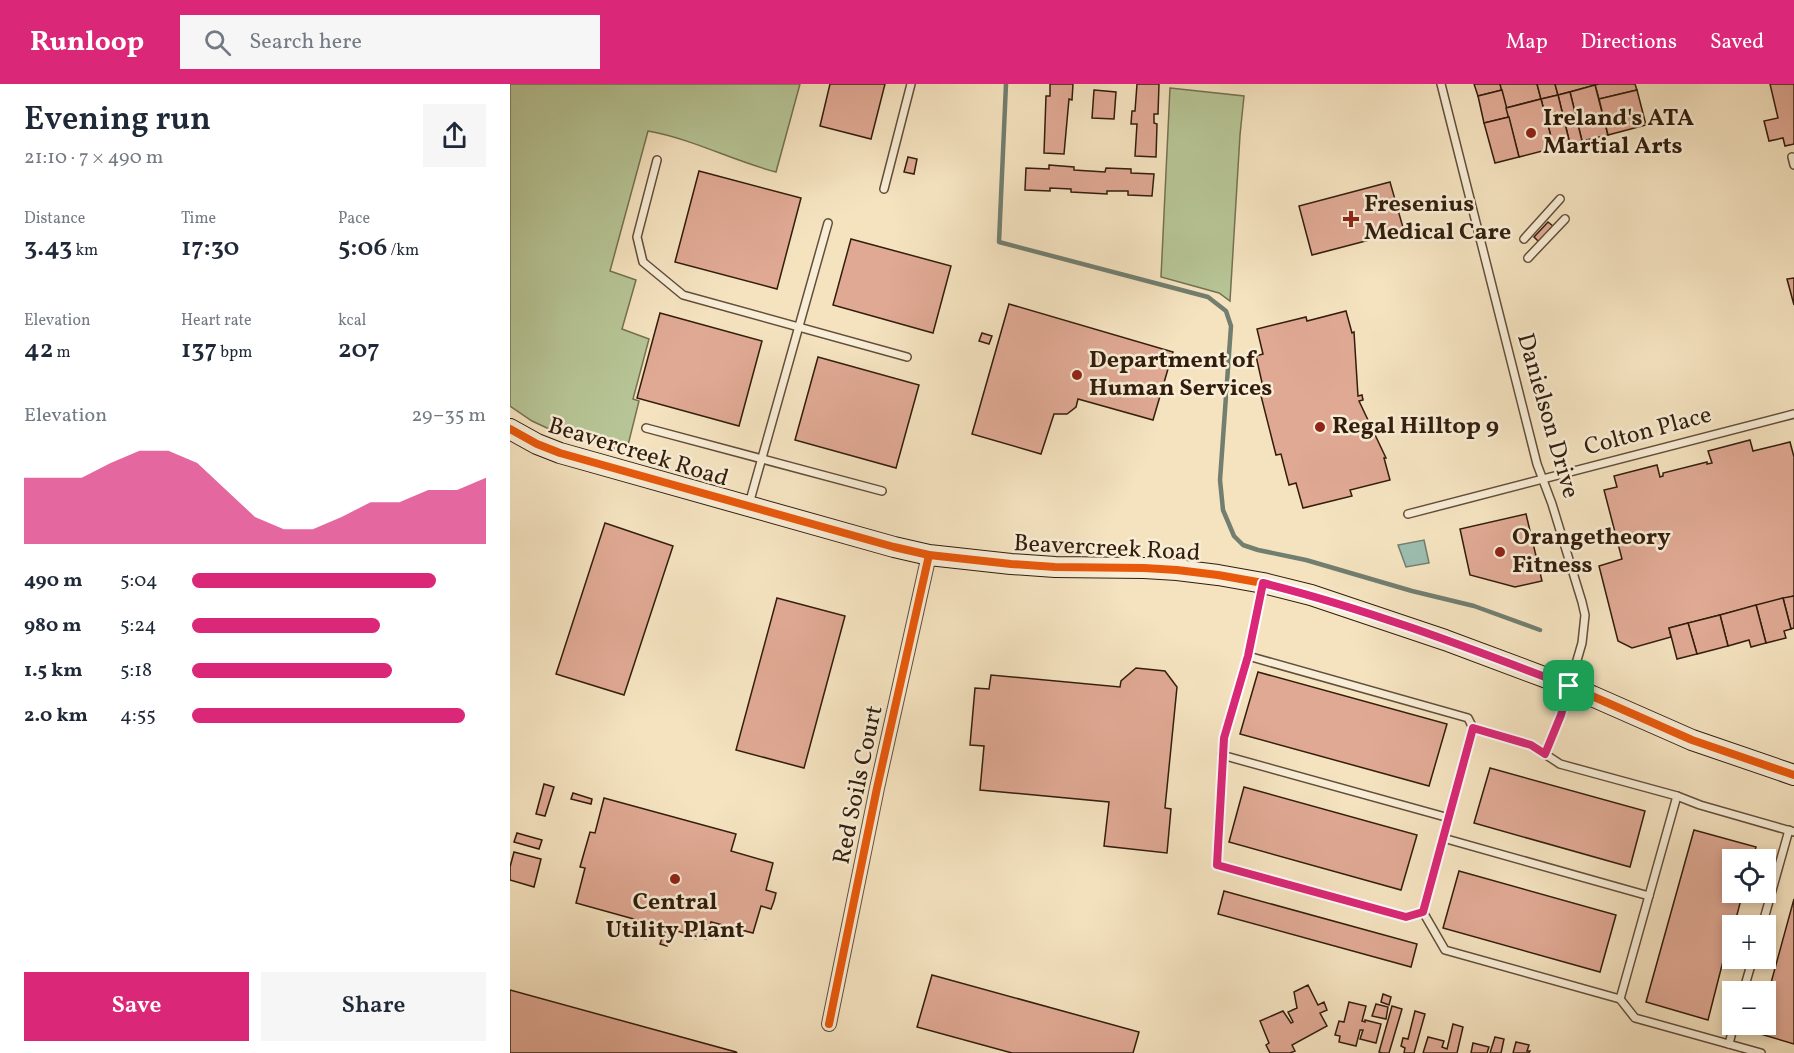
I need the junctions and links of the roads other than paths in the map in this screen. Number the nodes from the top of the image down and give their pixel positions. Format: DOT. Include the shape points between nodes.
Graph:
graph roads {
  1 [pos="911,84"];
  2 [pos="1441,84"];
  3 [pos="1792,157"];
  4 [pos="657,160"];
  5 [pos="1794,165"];
  6 [pos="884,189"];
  7 [pos="1560,200"];
  8 [pos="1564,219"];
  9 [pos="828,223"];
  10 [pos="1524,239"];
  11 [pos="1528,258"];
  12 [pos="799,328"];
  13 [pos="907,357"];
  14 [pos="1794,414"];
  15 [pos="646,428"];
  16 [pos="510,429"];
  17 [pos="762,459"];
  18 [pos="1543,479"];
  19 [pos="882,491"];
  20 [pos="748,506"];
  21 [pos="1408,514"];
  22 [pos="929,555"];
  23 [pos="1263,583"];
  24 [pos="1248,656"];
  25 [pos="1569,686"];
  26 [pos="1473,728"];
  27 [pos="1545,754"];
  28 [pos="1222,755"];
  29 [pos="1794,775"];
  30 [pos="1677,796"];
  31 [pos="1449,818"];
  32 [pos="1792,831"];
  33 [pos="1443,838"];
  34 [pos="1649,896"];
  35 [pos="1423,912"];
  36 [pos="1765,915"];
  37 [pos="1620,999"];
  38 [pos="829,1024"];
  39 [pos="1731,1035"];
  40 [pos="1729,1044"];
  41 [pos="1761,1053"];
  1 -- 6 [label="lane"];
  2 -- 18 [label="lane, Danielson Drive"];
  3 -- 5 [label="lane"];
  4 -- 12 [label="lane" via="637,237 643,262 683,295"];
  7 -- 10 [label="lane"];
  8 -- 11 [label="lane"];
  9 -- 12 [label="lane"];
  12 -- 13 [label="lane"];
  12 -- 17 [label="lane"];
  14 -- 18 [label="lane, Colton Place"];
  15 -- 17 [label="lane"];
  16 -- 20 [label="main road, Beavercreek Road" via="560,453"];
  17 -- 19 [label="lane"];
  17 -- 20 [label="lane"];
  18 -- 21 [label="lane, Colton Place"];
  18 -- 25 [label="lane, Danielson Drive" via="1585,615 1582,643"];
  20 -- 22 [label="main road, Beavercreek Road"];
  22 -- 23 [label="main road, Beavercreek Road" via="1055,567 1177,570"];
  22 -- 38 [label="street, Red Soils Court"];
  23 -- 24 [label="lane"];
  23 -- 25 [label="main road, Beavercreek Road" via="1368,614"];
  24 -- 26 [label="lane" via="1468,718"];
  24 -- 28 [label="lane"];
  25 -- 27 [label="lane, Danielson Drive"];
  25 -- 29 [label="main road, Beavercreek Road" via="1692,740"];
  26 -- 27 [label="lane" via="1531,745"];
  26 -- 31 [label="lane"];
  27 -- 30 [label="lane" via="1560,764"];
  28 -- 31 [label="lane"];
  28 -- 35 [label="lane" via="1217,865 1406,917"];
  30 -- 32 [label="lane"];
  30 -- 34 [label="lane"];
  31 -- 33 [label="lane"];
  32 -- 36 [label="lane"];
  33 -- 34 [label="lane"];
  33 -- 35 [label="lane"];
  34 -- 37 [label="lane"];
  35 -- 37 [label="lane" via="1445,950"];
  37 -- 40 [label="lane" via="1635,1018"];
  39 -- 40 [label="lane"];
  40 -- 41 [label="lane"];
}
